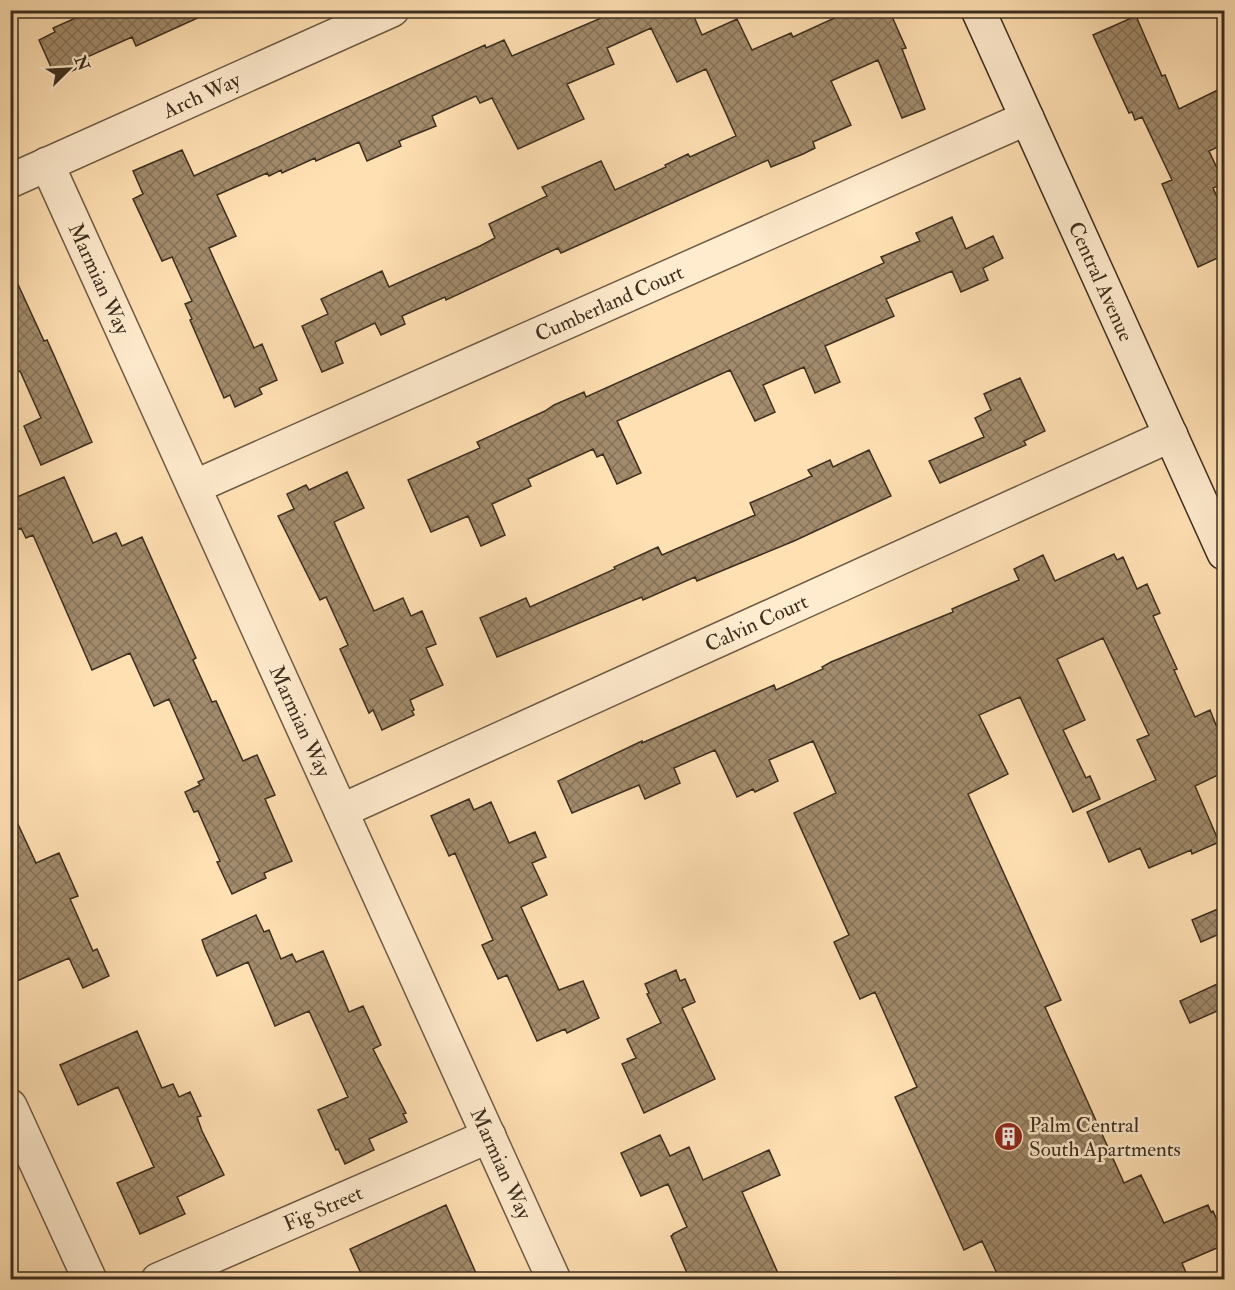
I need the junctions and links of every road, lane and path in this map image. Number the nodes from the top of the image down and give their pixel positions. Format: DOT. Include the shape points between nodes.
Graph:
graph roads {
  1 [pos="392,10"];
  2 [pos="978,10"];
  3 [pos="1026,118"];
  4 [pos="47,164"];
  5 [pos="10,181"];
  6 [pos="1171,435"];
  7 [pos="194,487"];
  8 [pos="1224,553"];
  9 [pos="341,811"];
  10 [pos="10,1106"];
  11 [pos="489,1136"];
  12 [pos="90,1280"];
  13 [pos="158,1280"];
  14 [pos="554,1280"];
  1 -- 4 [label="street, Arch Way"];
  2 -- 3 [label="street, Central Avenue"];
  3 -- 6 [label="street, Central Avenue"];
  3 -- 7 [label="street, Cumberland Court"];
  4 -- 5 [label="street, Arch Way"];
  4 -- 7 [label="street, Marmian Way"];
  6 -- 8 [label="street, Central Avenue"];
  6 -- 9 [label="street, Calvin Court"];
  7 -- 9 [label="street, Marmian Way"];
  9 -- 11 [label="street, Marmian Way"];
  10 -- 12 [label="street"];
  11 -- 13 [label="street, Fig Street"];
  11 -- 14 [label="street, Marmian Way"];
}
